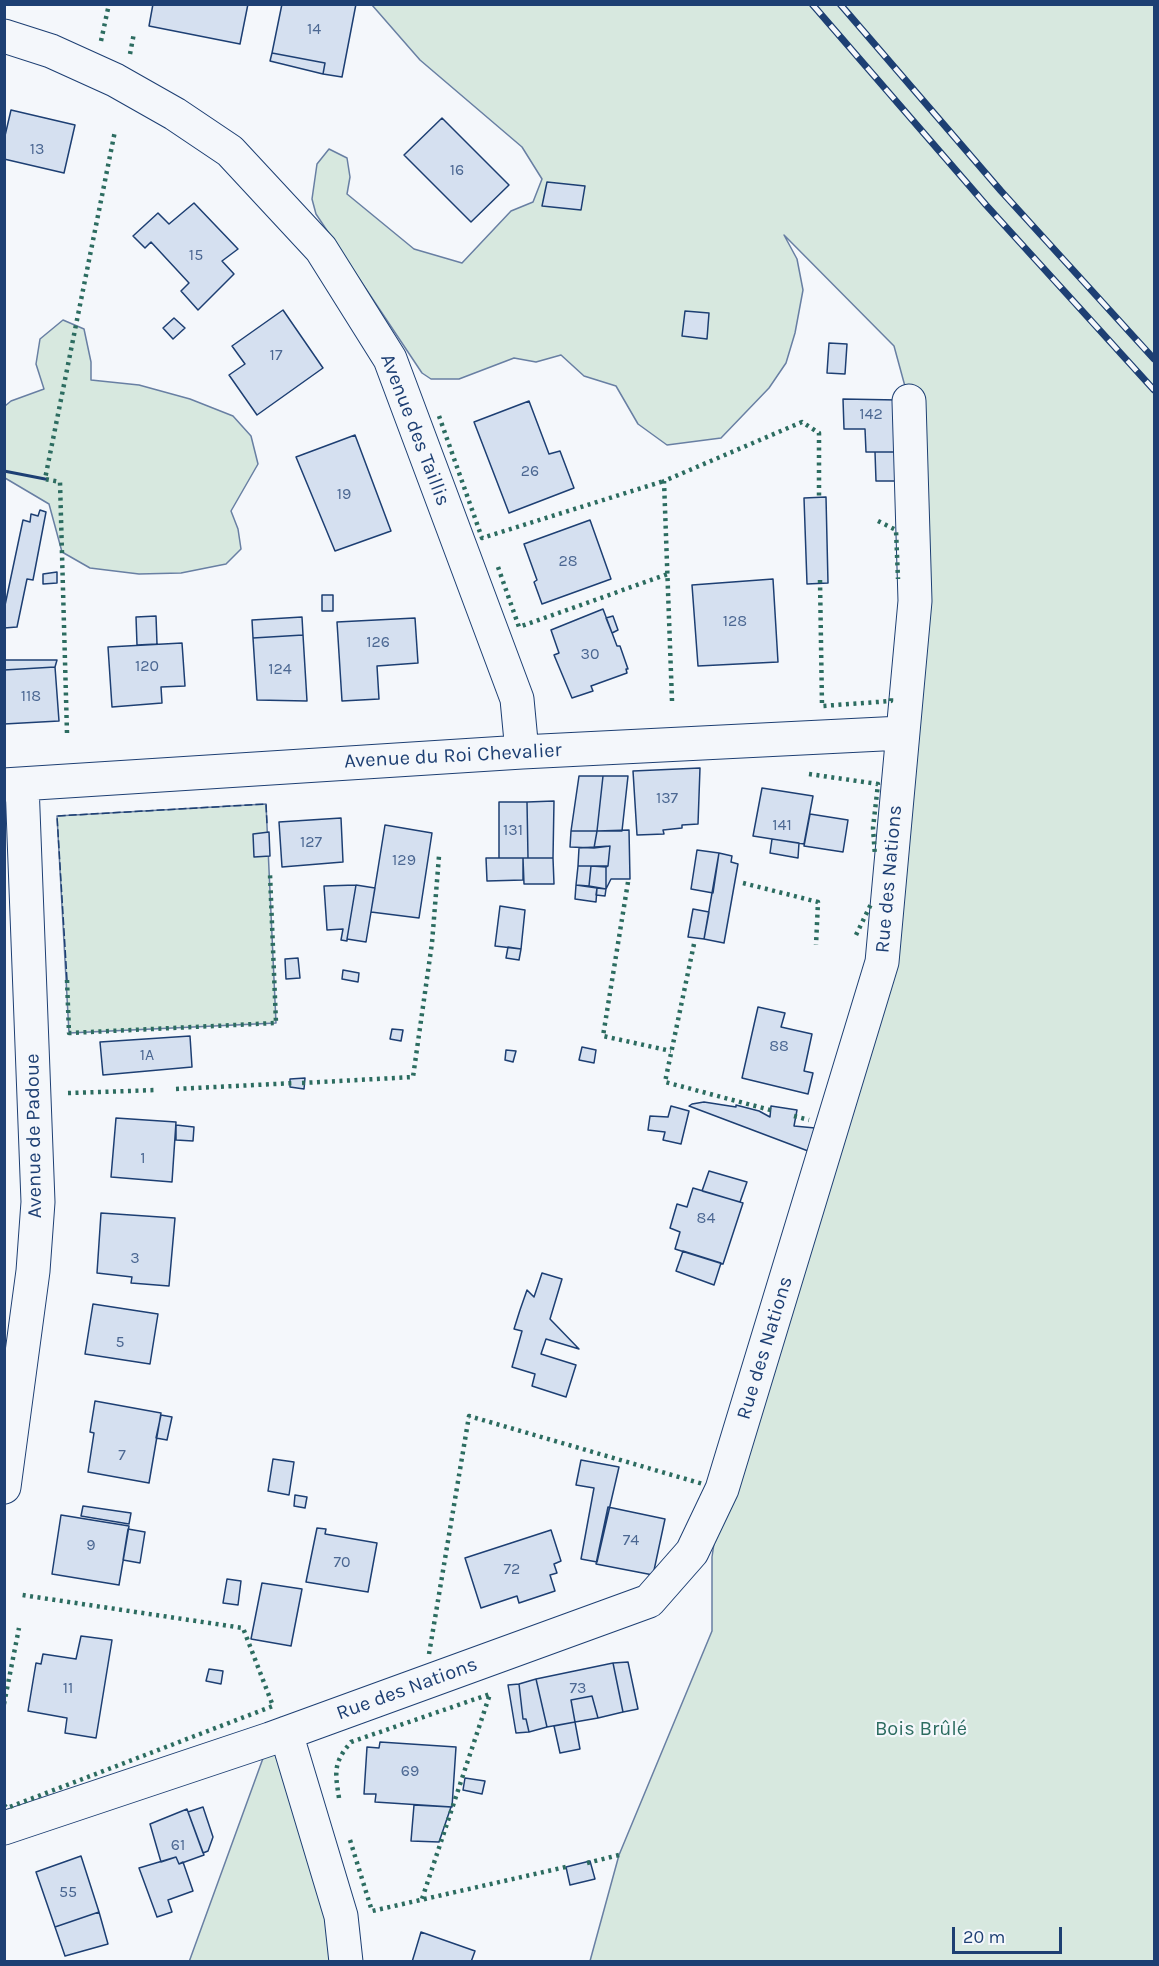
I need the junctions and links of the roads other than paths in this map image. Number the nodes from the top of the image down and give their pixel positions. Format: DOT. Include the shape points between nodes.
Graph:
graph roads {
  1 [pos="4,36"];
  2 [pos="909,401"];
  3 [pos="902,733"];
  4 [pos="522,752"];
  5 [pos="14,784"];
  6 [pos="4,1487"];
  7 [pos="286,1733"];
  8 [pos="4,1828"];
  9 [pos="346,1962"];
  1 -- 4 [label="street, Avenue des Taillis" via="105,75 175,114 230,151 321,249 390,359 517,699"];
  2 -- 3 [label="street, Rue des Nations" via="915,601"];
  3 -- 4 [label="street, Avenue du Roi Chevalier"];
  3 -- 7 [label="street, Rue des Nations" via="882,962 722,1489 692,1552 649,1601"];
  4 -- 5 [label="street, Avenue du Roi Chevalier"];
  5 -- 6 [label="street, Avenue de Padoue" via="38,1202 33,1271"];
  7 -- 8 [label="street, Rue des Nations"];
  7 -- 9 [label="street" via="341,1916"];
}
